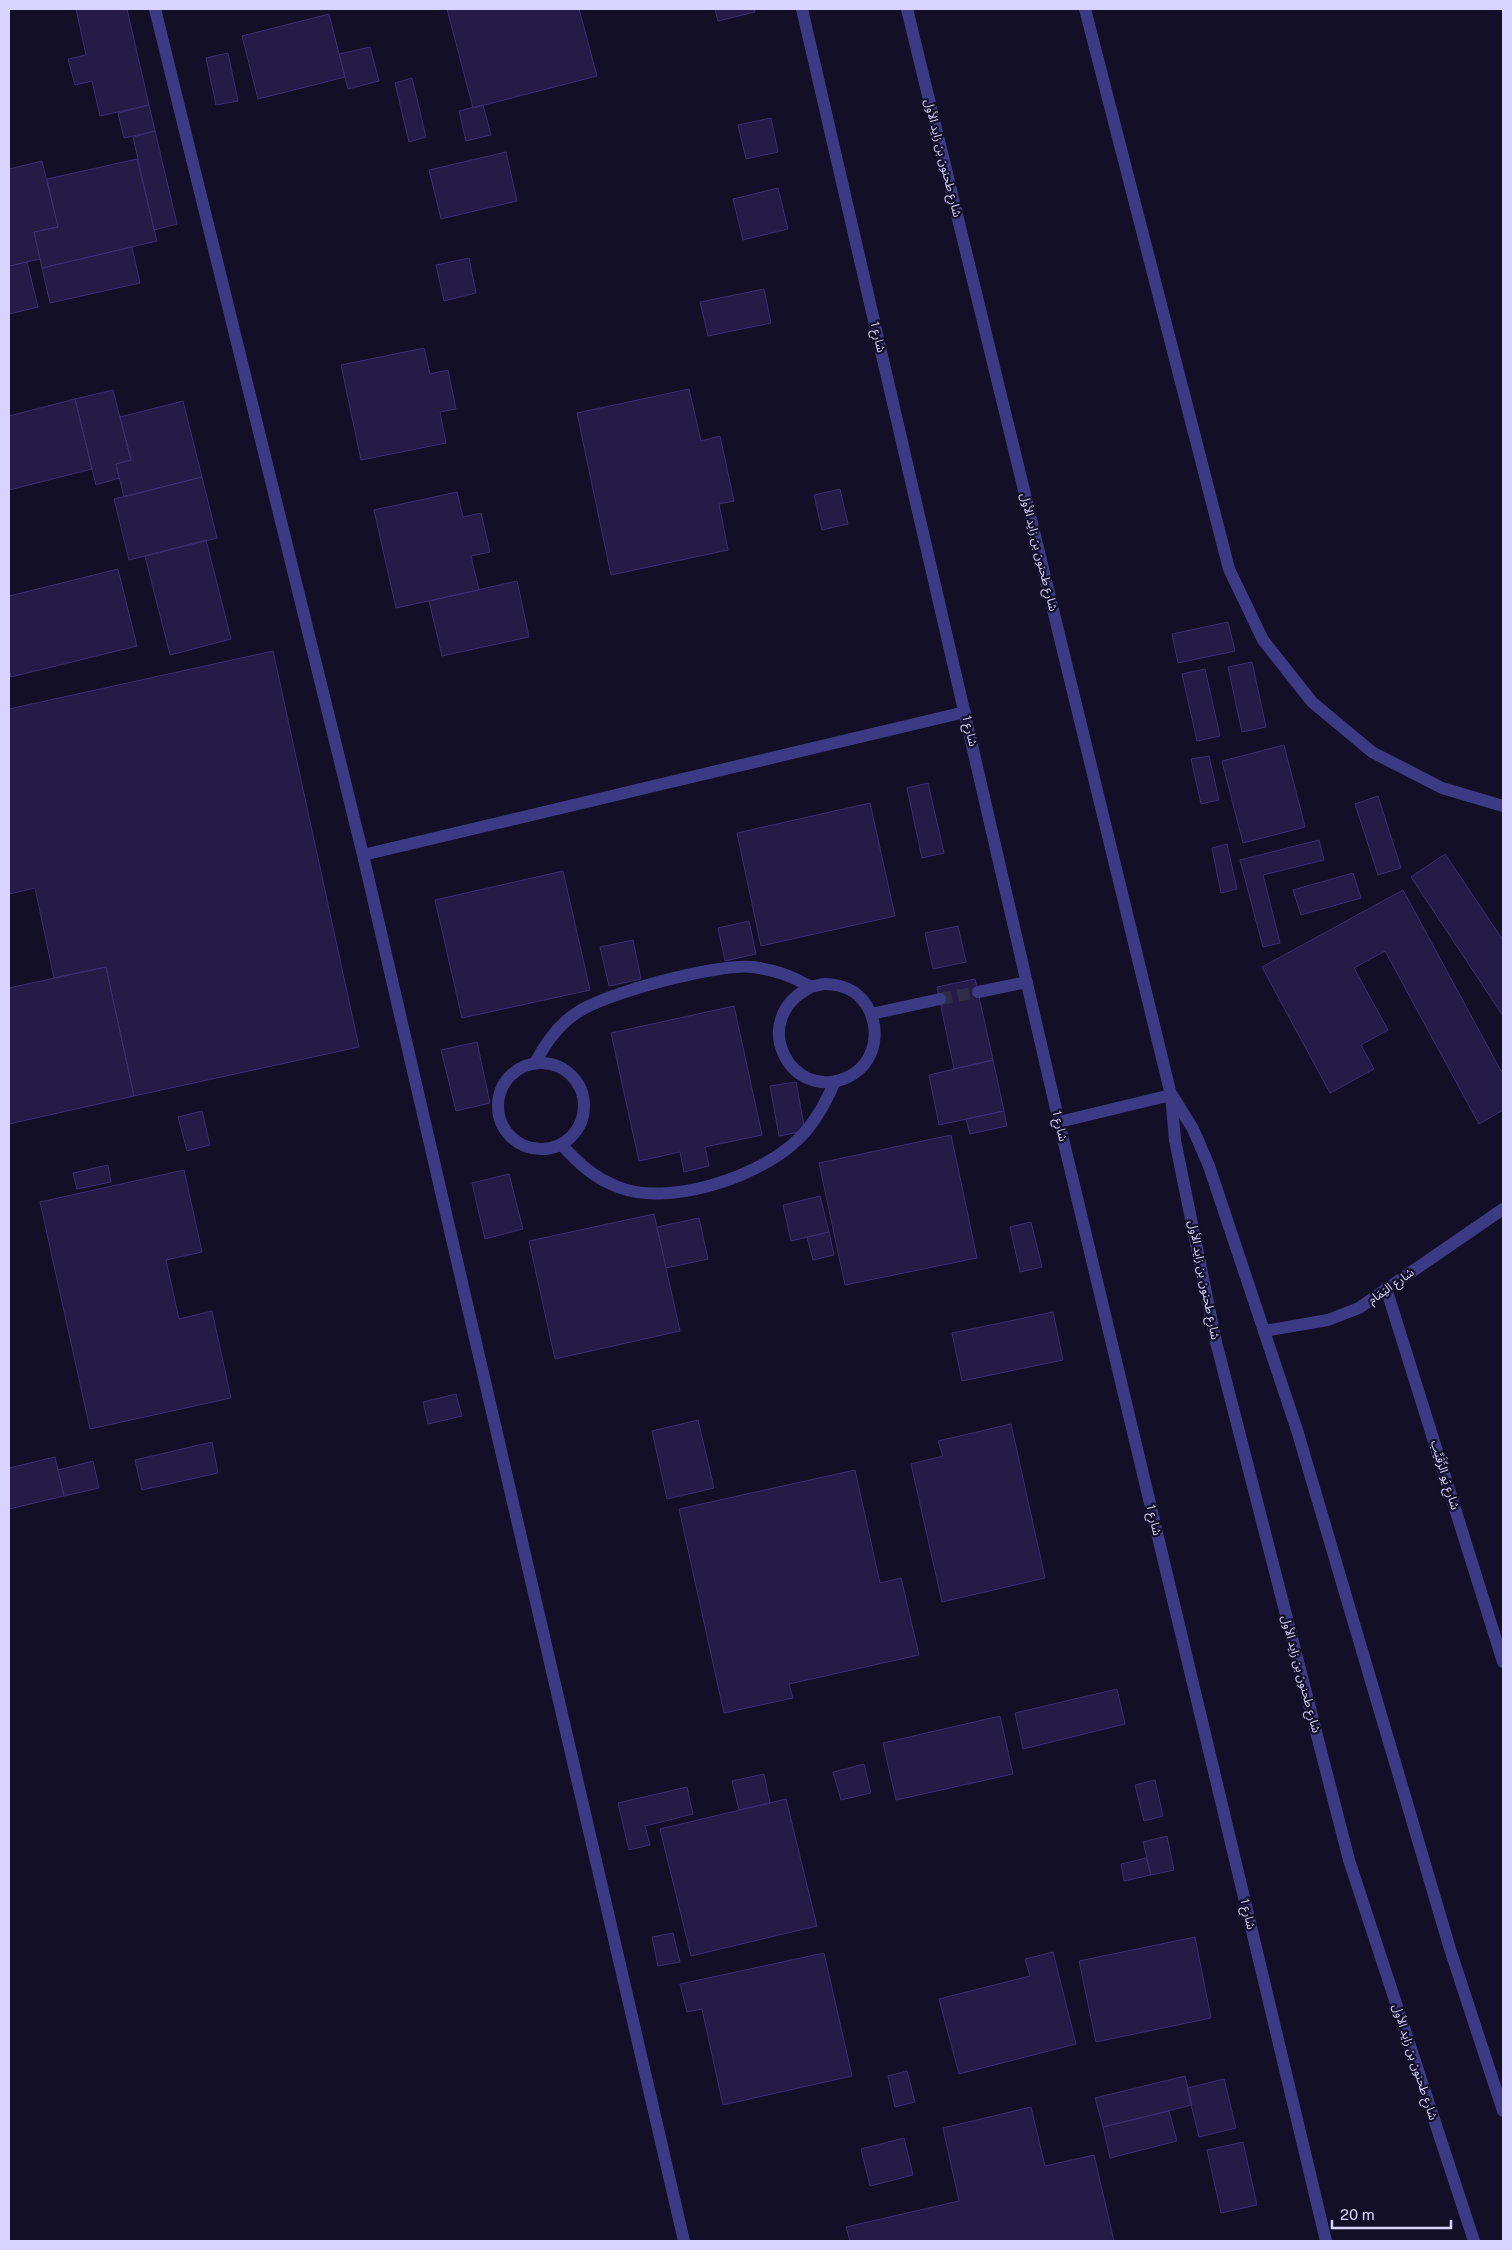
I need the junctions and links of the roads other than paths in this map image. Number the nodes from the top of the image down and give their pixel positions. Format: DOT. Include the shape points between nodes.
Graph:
graph roads {
  1 [pos="155,9"];
  2 [pos="802,9"];
  3 [pos="907,9"];
  4 [pos="1084,9"];
  5 [pos="965,712"];
  6 [pos="1503,806"];
  7 [pos="363,855"];
  8 [pos="1027,982"];
  9 [pos="811,986"];
  10 [pos="978,992"];
  11 [pos="940,999"];
  12 [pos="871,1014"];
  13 [pos="535,1063"];
  14 [pos="835,1082"];
  15 [pos="1171,1095"];
  16 [pos="1059,1122"];
  17 [pos="561,1144"];
  18 [pos="1503,1209"];
  19 [pos="1386,1288"];
  20 [pos="1264,1331"];
  21 [pos="1503,1662"];
  22 [pos="1503,2111"];
  23 [pos="684,2241"];
  24 [pos="1326,2241"];
  25 [pos="1474,2241"];
  1 -- 7 [label="street"];
  2 -- 5 [label="street, شارع 1"];
  3 -- 15 [label="street, شارع طحنون بن زايد الأول"];
  4 -- 6 [label="street" via="1229,568 1263,640 1312,702 1372,752 1442,788"];
  5 -- 7 [label="street"];
  5 -- 8 [label="street, شارع 1"];
  7 -- 23 [label="street"];
  8 -- 10 [label="street"];
  8 -- 16 [label="street, شارع 1"];
  9 -- 12 [label="street" via="833,985 853,992"];
  9 -- 13 [label="street" via="773,971 732,967 613,995 574,1014 545,1044"];
  9 -- 14 [label="street" via="798,993 781,1016 780,1045 794,1070 820,1082"];
  11 -- 12 [label="street"];
  12 -- 14 [label="street" via="875,1043 870,1057 849,1077"];
  13 -- 17 [label="street" via="564,1069 575,1079 582,1093 584,1108 580,1122"];
  13 -- 17 [label="street" via="520,1068 509,1077 501,1090 498,1104 500,1119 518,1142 532,1148"];
  14 -- 17 [label="street" via="825,1105 793,1144 750,1170 692,1190 662,1194 619,1188 580,1166"];
  15 -- 16 [label="street"];
  15 -- 20 [label="street, شارع طحنون بن زايد الأول" via="1205,1154"];
  15 -- 25 [label="street, شارع طحنون بن زايد الأول" via="1176,1147 1216,1342 1349,1860"];
  16 -- 24 [label="street, شارع 1"];
  18 -- 19 [label="street, شارع اليَمَام"];
  19 -- 20 [label="street, شارع اليَمَام" via="1359,1308 1328,1320"];
  19 -- 21 [label="street, شارع يَو الرِّقَيِّب"];
  20 -- 22 [label="street, شارع طحنون بن زايد الأول" via="1297,1430 1450,1949"];
}
